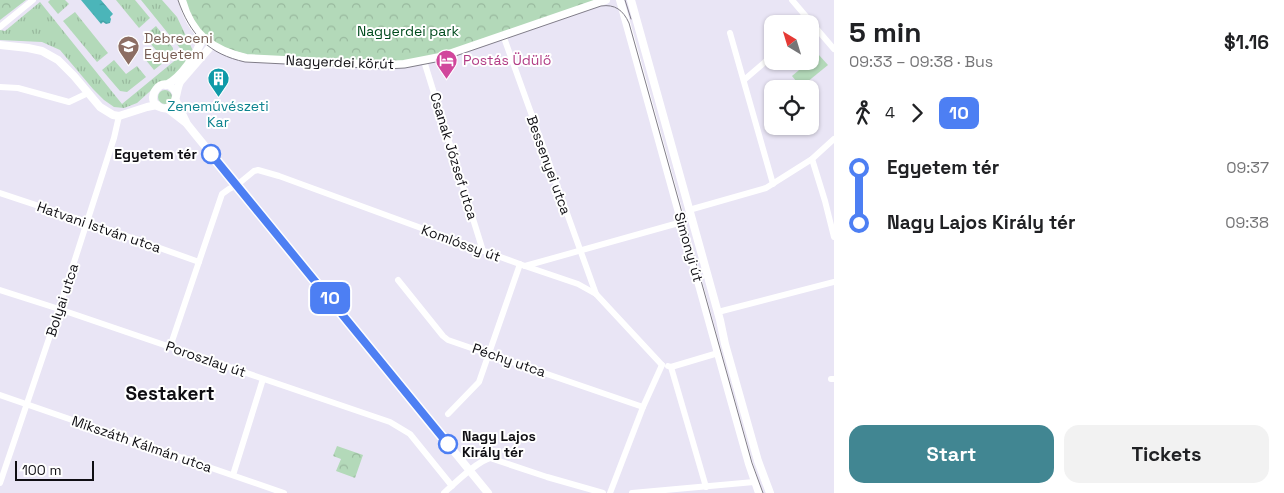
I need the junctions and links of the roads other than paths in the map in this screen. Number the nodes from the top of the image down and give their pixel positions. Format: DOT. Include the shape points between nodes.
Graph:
graph roads {
  1 [pos="33,0"];
  2 [pos="182,0"];
  3 [pos="606,0"];
  4 [pos="620,0"];
  5 [pos="631,0"];
  6 [pos="792,0"];
  7 [pos="804,15"];
  8 [pos="0,27"];
  9 [pos="730,33"];
  10 [pos="819,33"];
  11 [pos="502,35"];
  12 [pos="203,38"];
  13 [pos="0,45"];
  14 [pos="212,45"];
  15 [pos="834,50"];
  16 [pos="424,61"];
  17 [pos="764,63"];
  18 [pos="744,80"];
  19 [pos="166,85"];
  20 [pos="0,87"];
  21 [pos="88,93"];
  22 [pos="153,95"];
  23 [pos="176,97"];
  24 [pos="157,105"];
  25 [pos="167,108"];
  26 [pos="134,110"];
  27 [pos="119,116"];
  28 [pos="187,124"];
  29 [pos="834,139"];
  30 [pos="812,159"];
  31 [pos="773,184"];
  32 [pos="237,185"];
  33 [pos="0,193"];
  34 [pos="689,210"];
  35 [pos="87,222"];
  36 [pos="682,222"];
  37 [pos="834,237"];
  38 [pos="483,251"];
  39 [pos="580,251"];
  40 [pos="199,262"];
  41 [pos="522,265"];
  42 [pos="398,280"];
  43 [pos="834,282"];
  44 [pos="0,290"];
  45 [pos="596,294"];
  46 [pos="59,309"];
  47 [pos="718,312"];
  48 [pos="170,347"];
  49 [pos="718,352"];
  50 [pos="488,353"];
  51 [pos="662,365"];
  52 [pos="671,367"];
  53 [pos="263,380"];
  54 [pos="0,395"];
  55 [pos="26,404"];
  56 [pos="643,407"];
  57 [pos="448,414"];
  58 [pos="470,471"];
  59 [pos="233,475"];
  60 [pos="0,482"];
  61 [pos="754,482"];
  62 [pos="452,486"];
  63 [pos="706,487"];
  64 [pos="284,493"];
  65 [pos="444,493"];
  66 [pos="488,493"];
  67 [pos="603,493"];
  68 [pos="610,493"];
  69 [pos="632,493"];
  70 [pos="759,493"];
  71 [pos="770,493"];
  1 -- 8 [label="street"];
  2 -- 12 [label="street, Nagyerdei körút" via="188,18"];
  3 -- 11 [label="street, Nagyerdei körút"];
  4 -- 36 [label="street, Simonyi út"];
  5 -- 34 [label="street, Simonyi út"];
  6 -- 7 [label="street"];
  9 -- 18 [label="street"];
  10 -- 15 [label="street"];
  11 -- 16 [label="street, Nagyerdei körút"];
  11 -- 39 [label="street, Bessenyei utca"];
  12 -- 14 [label="street, Nagyerdei körút"];
  12 -- 19 [label="street" via="195,55"];
  13 -- 21 [label="street" via="42,51 58,60"];
  14 -- 16 [label="street, Nagyerdei körút" via="246,58 386,65"];
  14 -- 23 [label="street" via="180,82"];
  16 -- 38 [label="street, Csanak József utca"];
  17 -- 18 [label="street"];
  18 -- 31 [label="street"];
  19 -- 22 [label="street" via="156,88"];
  19 -- 23 [label="street" via="171,87"];
  20 -- 21 [label="street" via="18,88 69,102"];
  21 -- 27 [label="street" via="100,107"];
  22 -- 24 [label="street"];
  22 -- 26 [label="street"];
  23 -- 25 [label="street" via="172,106"];
  23 -- 28 [label="street"];
  24 -- 25 [label="street"];
  24 -- 26 [label="street"];
  25 -- 28 [label="street"];
  26 -- 27 [label="street"];
  27 -- 35 [label="street, Bolyai utca"];
  28 -- 32 [label="street"];
  29 -- 30 [label="street"];
  30 -- 31 [label="street"];
  30 -- 37 [label="street"];
  31 -- 34 [label="street"];
  32 -- 38 [label="street, Komlóssy út" via="254,171 270,173"];
  32 -- 40 [label="street, Komlóssy út" via="222,194"];
  32 -- 58 [label="street"];
  33 -- 35 [label="street, Hatvani István utca"];
  34 -- 47 [label="street, Simonyi út"];
  35 -- 40 [label="street, Hatvani István utca"];
  35 -- 46 [label="street, Bolyai utca"];
  36 -- 39 [label="street"];
  36 -- 49 [label="street, Simonyi út"];
  38 -- 41 [label="street, Komlóssy út"];
  39 -- 41 [label="street"];
  39 -- 45 [label="street, Bessenyei utca"];
  40 -- 48 [label="street, Komlóssy út"];
  41 -- 45 [label="street, Komlóssy út" via="578,284"];
  41 -- 50 [label="street"];
  42 -- 50 [label="street, Péchy utca" via="443,336"];
  43 -- 47 [label="street"];
  44 -- 46 [label="street, Poroszlay út"];
  45 -- 51 [label="street, Komlóssy út"];
  46 -- 48 [label="street, Poroszlay út"];
  46 -- 55 [label="street, Bolyai utca"];
  47 -- 71 [label="street, Simonyi út" via="758,461"];
  48 -- 53 [label="street, Poroszlay út"];
  49 -- 52 [label="street"];
  49 -- 61 [label="street, Simonyi út"];
  50 -- 56 [label="street, Péchy utca"];
  50 -- 57 [label="street" via="478,382"];
  51 -- 52 [label="street"];
  51 -- 56 [label="street"];
  52 -- 63 [label="street"];
  53 -- 59 [label="street"];
  53 -- 62 [label="street, Poroszlay út" via="390,422 410,434"];
  54 -- 55 [label="street, Mikszáth Kálmán utca"];
  55 -- 59 [label="street, Mikszáth Kálmán utca"];
  55 -- 60 [label="street, Bolyai utca"];
  56 -- 68 [label="street"];
  58 -- 62 [label="street"];
  58 -- 66 [label="street"];
  58 -- 67 [label="street" via="490,458"];
  59 -- 64 [label="street, Mikszáth Kálmán utca"];
  61 -- 63 [label="street"];
  61 -- 70 [label="street, Simonyi út"];
  62 -- 65 [label="street"];
  63 -- 69 [label="street"];
}
